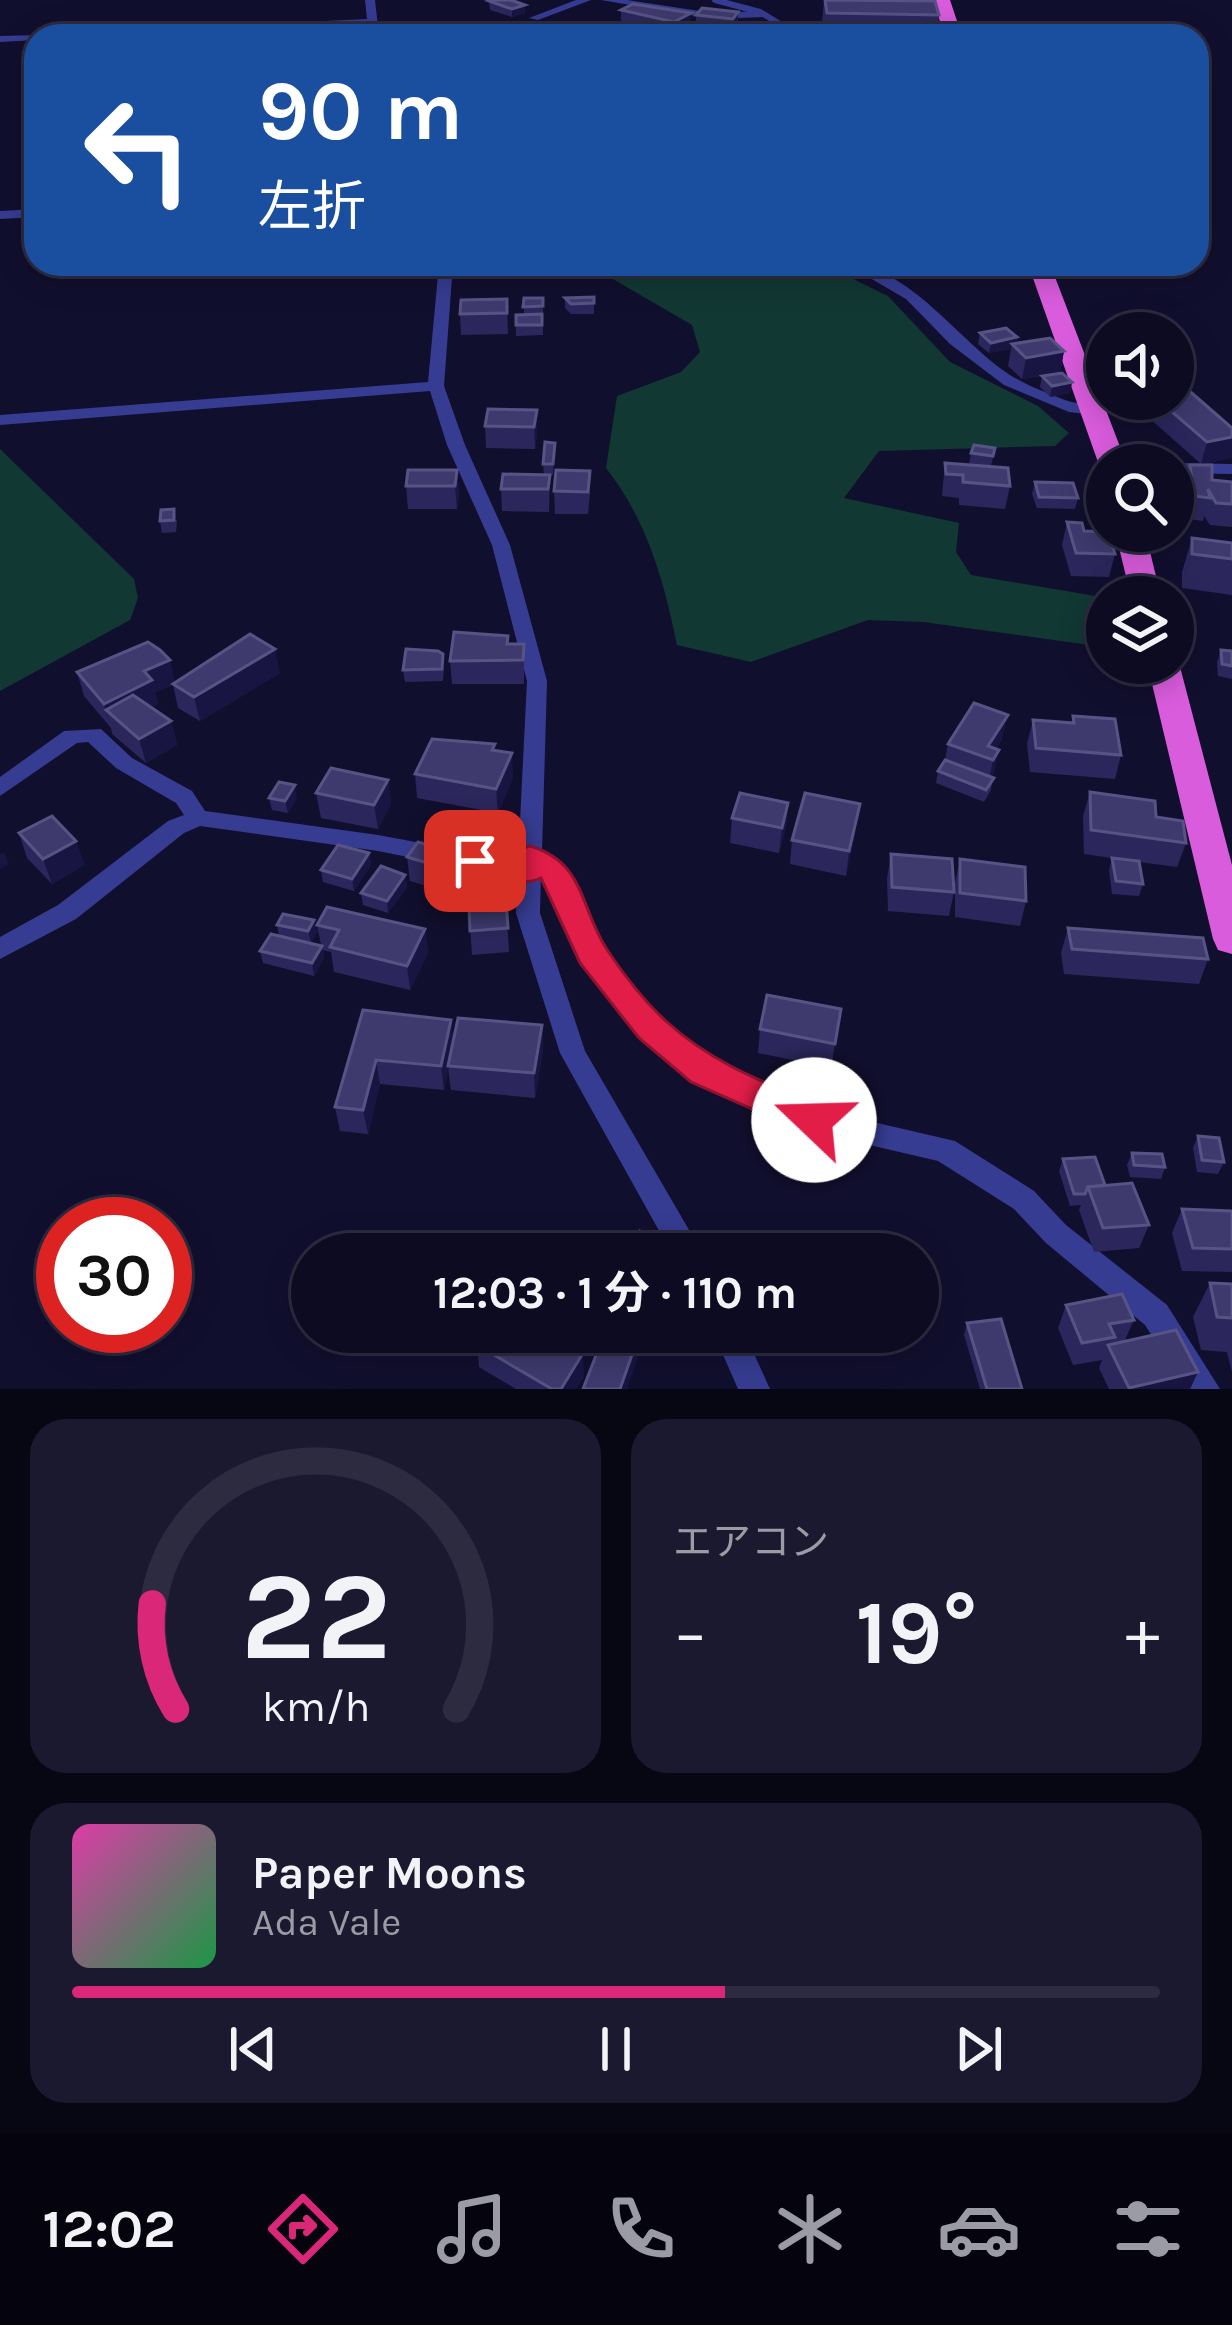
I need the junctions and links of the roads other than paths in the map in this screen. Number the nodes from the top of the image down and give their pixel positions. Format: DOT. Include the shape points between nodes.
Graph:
graph roads {
  1 [pos="370,0"];
  2 [pos="586,0"];
  3 [pos="606,0"];
  4 [pos="715,0"];
  5 [pos="764,14"];
  6 [pos="534,18"];
  7 [pos="374,22"];
  8 [pos="329,24"];
  9 [pos="780,24"];
  10 [pos="445,276"];
  11 [pos="875,276"];
  12 [pos="1044,276"];
  13 [pos="436,386"];
  14 [pos="1086,387"];
  15 [pos="1086,409"];
  16 [pos="0,420"];
  17 [pos="1194,468"];
  18 [pos="1232,469"];
  19 [pos="1168,684"];
  20 [pos="0,788"];
  21 [pos="198,818"];
  22 [pos="530,865"];
  23 [pos="1232,939"];
  24 [pos="0,949"];
  25 [pos="676,1233"];
  26 [pos="738,1353"];
  27 [pos="754,1389"];
  28 [pos="1204,1389"];
  1 -- 7 [label="street"];
  2 -- 6 [label="street"];
  3 -- 5 [label="street" via="712,16"];
  4 -- 5 [label="lane"];
  5 -- 9 [label="lane"];
  7 -- 8 [label="street"];
  10 -- 13 [label="street"];
  11 -- 15 [label="street" via="911,296 1010,382"];
  12 -- 14 [label="highway"];
  13 -- 16 [label="street"];
  13 -- 22 [label="street" via="501,545 537,681"];
  17 -- 18 [label="street"];
  19 -- 23 [label="highway"];
  20 -- 21 [label="street" via="72,736 93,734 124,763 184,797"];
  21 -- 22 [label="street"];
  21 -- 24 [label="street" via="67,912"];
  22 -- 25 [label="street" via="528,913 573,1053"];
  22 -- 28 [label="street" via="549,864 592,954 628,1005 703,1072 814,1120 945,1150 1024,1200 1133,1292"];
  26 -- 27 [label="street"];
}
